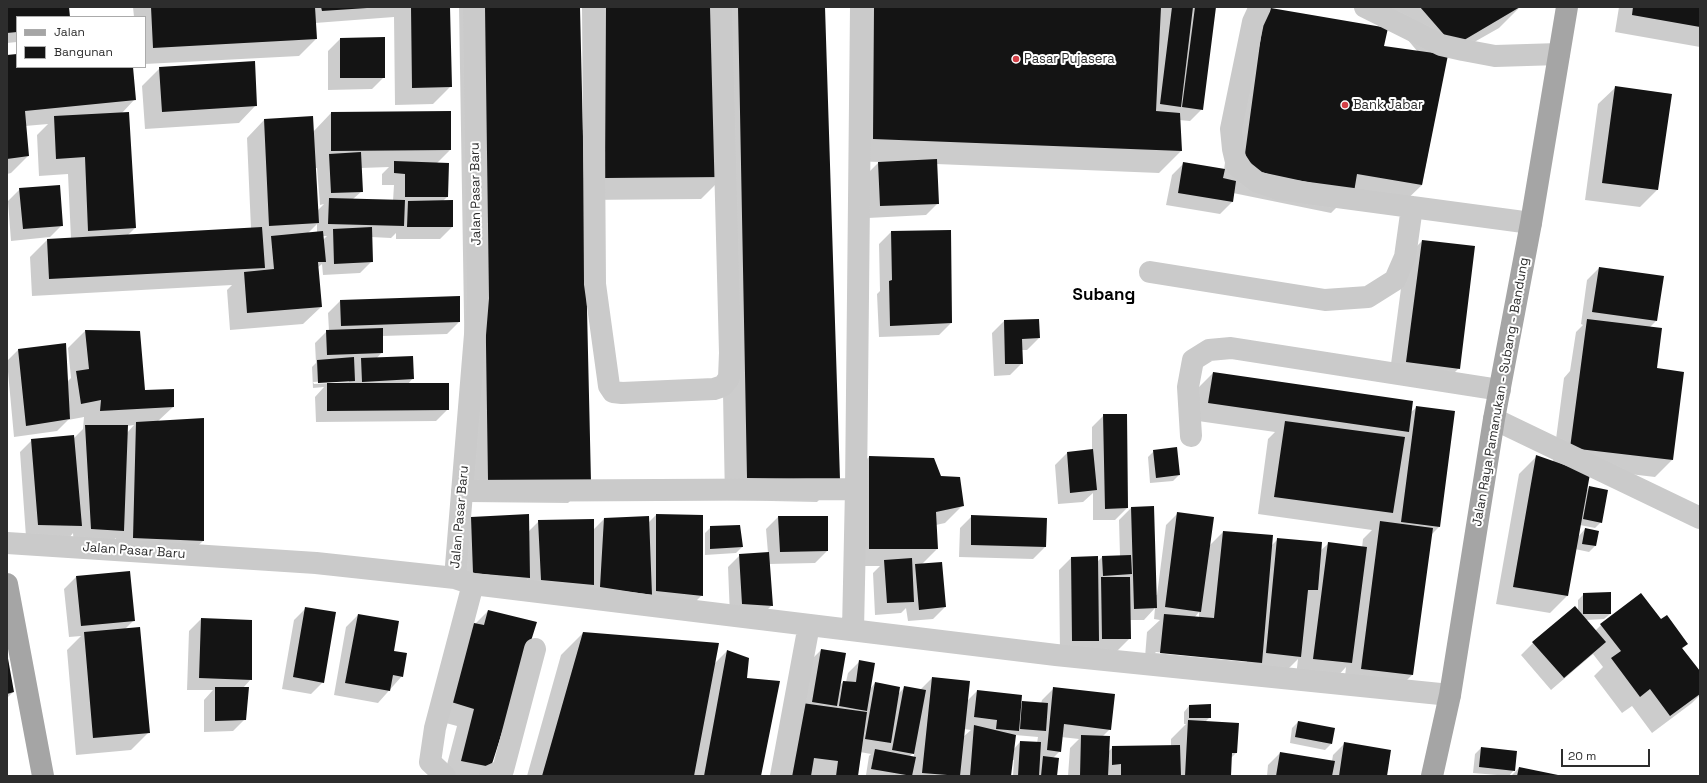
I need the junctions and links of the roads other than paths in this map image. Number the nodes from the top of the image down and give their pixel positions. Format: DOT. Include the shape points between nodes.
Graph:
graph roads {
  1 [pos="474,7"];
  2 [pos="593,7"];
  3 [pos="721,7"];
  4 [pos="861,7"];
  5 [pos="1260,7"];
  6 [pos="1364,7"];
  7 [pos="1567,7"];
  8 [pos="1559,54"];
  9 [pos="1412,207"];
  10 [pos="1531,223"];
  11 [pos="1150,272"];
  12 [pos="1500,390"];
  13 [pos="1494,419"];
  14 [pos="1191,436"];
  15 [pos="856,489"];
  16 [pos="462,491"];
  17 [pos="1700,518"];
  18 [pos="7,543"];
  19 [pos="464,581"];
  20 [pos="7,584"];
  21 [pos="809,625"];
  22 [pos="853,630"];
  23 [pos="535,649"];
  24 [pos="1450,695"];
  25 [pos="43,776"];
  26 [pos="445,776"];
  27 [pos="490,776"];
  28 [pos="781,776"];
  29 [pos="1432,776"];
  1 -- 16 [label="street, Jalan Pasar Baru" via="478,298"];
  2 -- 3 [label="street" via="595,284 609,386 613,392 622,393 714,389 723,386 729,378"];
  4 -- 15 [label="street"];
  5 -- 9 [label="street" via="1253,22 1231,129 1237,166 1257,182 1278,188"];
  6 -- 8 [label="street" via="1441,45 1495,56"];
  7 -- 8 [label="main road, Jalan Raya Pamanukan - Subang - Bandung"];
  8 -- 10 [label="main road, Jalan Raya Pamanukan - Subang - Bandung"];
  9 -- 10 [label="street"];
  9 -- 11 [label="street" via="1405,257 1395,280 1368,298 1325,300"];
  10 -- 12 [label="main road, Jalan Raya Pamanukan - Subang - Bandung"];
  12 -- 13 [label="main road, Jalan Raya Pamanukan - Subang - Bandung"];
  12 -- 14 [label="street" via="1231,348 1209,350 1193,360 1188,387"];
  13 -- 17 [label="street"];
  13 -- 24 [label="main road, Jalan Raya Pamanukan - Subang - Bandung"];
  15 -- 16 [label="street"];
  15 -- 22 [label="street"];
  16 -- 19 [label="street, Jalan Pasar Baru"];
  18 -- 19 [label="street, Jalan Pasar Baru" via="316,563"];
  19 -- 21 [label="street"];
  19 -- 26 [label="street" via="430,762"];
  20 -- 25 [label="main road"];
  21 -- 22 [label="street"];
  21 -- 28 [label="street"];
  22 -- 24 [label="street" via="1056,655"];
  23 -- 27 [label="street" via="503,770"];
  24 -- 29 [label="main road, Jalan Raya Pamanukan - Subang - Bandung"];
}
